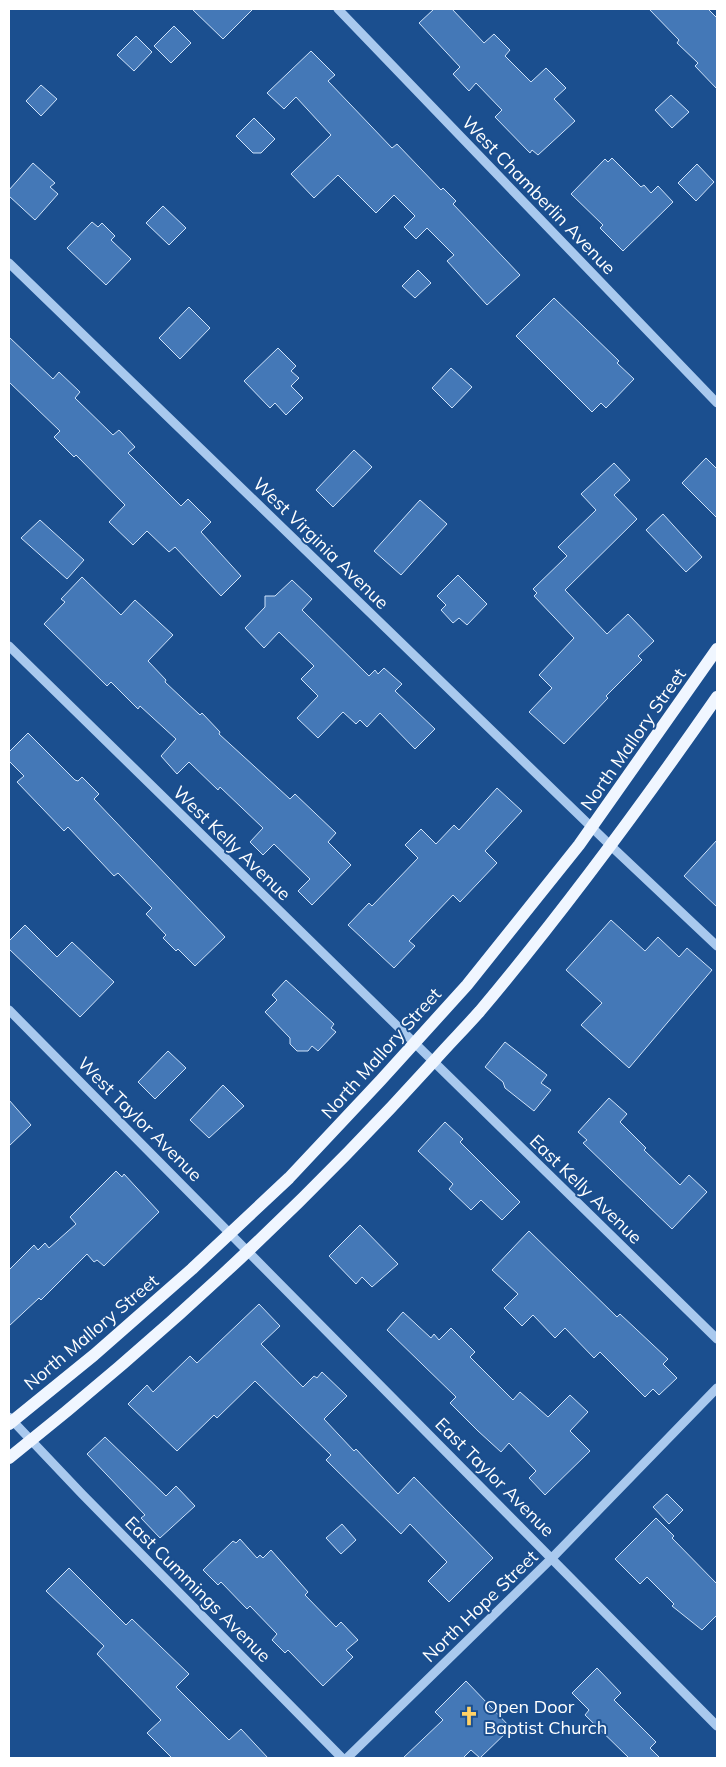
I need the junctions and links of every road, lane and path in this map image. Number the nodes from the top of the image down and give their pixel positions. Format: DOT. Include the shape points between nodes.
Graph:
graph roads {
  1 [pos="338,9"];
  2 [pos="9,263"];
  3 [pos="717,404"];
  4 [pos="9,646"];
  5 [pos="717,649"];
  6 [pos="717,697"];
  7 [pos="592,827"];
  8 [pos="611,846"];
  9 [pos="717,946"];
  10 [pos="9,1010"];
  11 [pos="414,1043"];
  12 [pos="433,1062"];
  13 [pos="230,1232"];
  14 [pos="248,1252"];
  15 [pos="717,1339"];
  16 [pos="717,1388"];
  17 [pos="10,1420"];
  18 [pos="31,1440"];
  19 [pos="9,1458"];
  20 [pos="552,1558"];
  21 [pos="717,1726"];
  22 [pos="342,1758"];
  23 [pos="347,1758"];
  1 -- 3 [label="street, West Chamberlin Avenue"];
  2 -- 7 [label="street, West Virginia Avenue"];
  4 -- 11 [label="street, West Kelly Avenue"];
  5 -- 7 [label="main road, North Mallory Street"];
  6 -- 8 [label="main road"];
  7 -- 8 [label="street, West Virginia Avenue"];
  7 -- 11 [label="main road, North Mallory Street" via="467,985"];
  8 -- 9 [label="street, West Virginia Avenue"];
  8 -- 12 [label="main road" via="507,978"];
  10 -- 13 [label="street, West Taylor Avenue"];
  11 -- 12 [label="street, West Kelly Avenue"];
  11 -- 13 [label="main road, North Mallory Street" via="289,1178"];
  12 -- 14 [label="main road" via="328,1175"];
  12 -- 15 [label="street, East Kelly Avenue"];
  13 -- 14 [label="street, West Taylor Avenue"];
  13 -- 17 [label="main road, North Mallory Street" via="94,1355"];
  14 -- 18 [label="main road" via="135,1354"];
  14 -- 20 [label="street, East Taylor Avenue"];
  16 -- 20 [label="street, North Hope Street"];
  17 -- 18 [label="street, East Cummings Avenue"];
  18 -- 19 [label="main road"];
  18 -- 22 [label="street, East Cummings Avenue"];
  20 -- 21 [label="street, East Taylor Avenue"];
  20 -- 23 [label="street, North Hope Street"];
}
